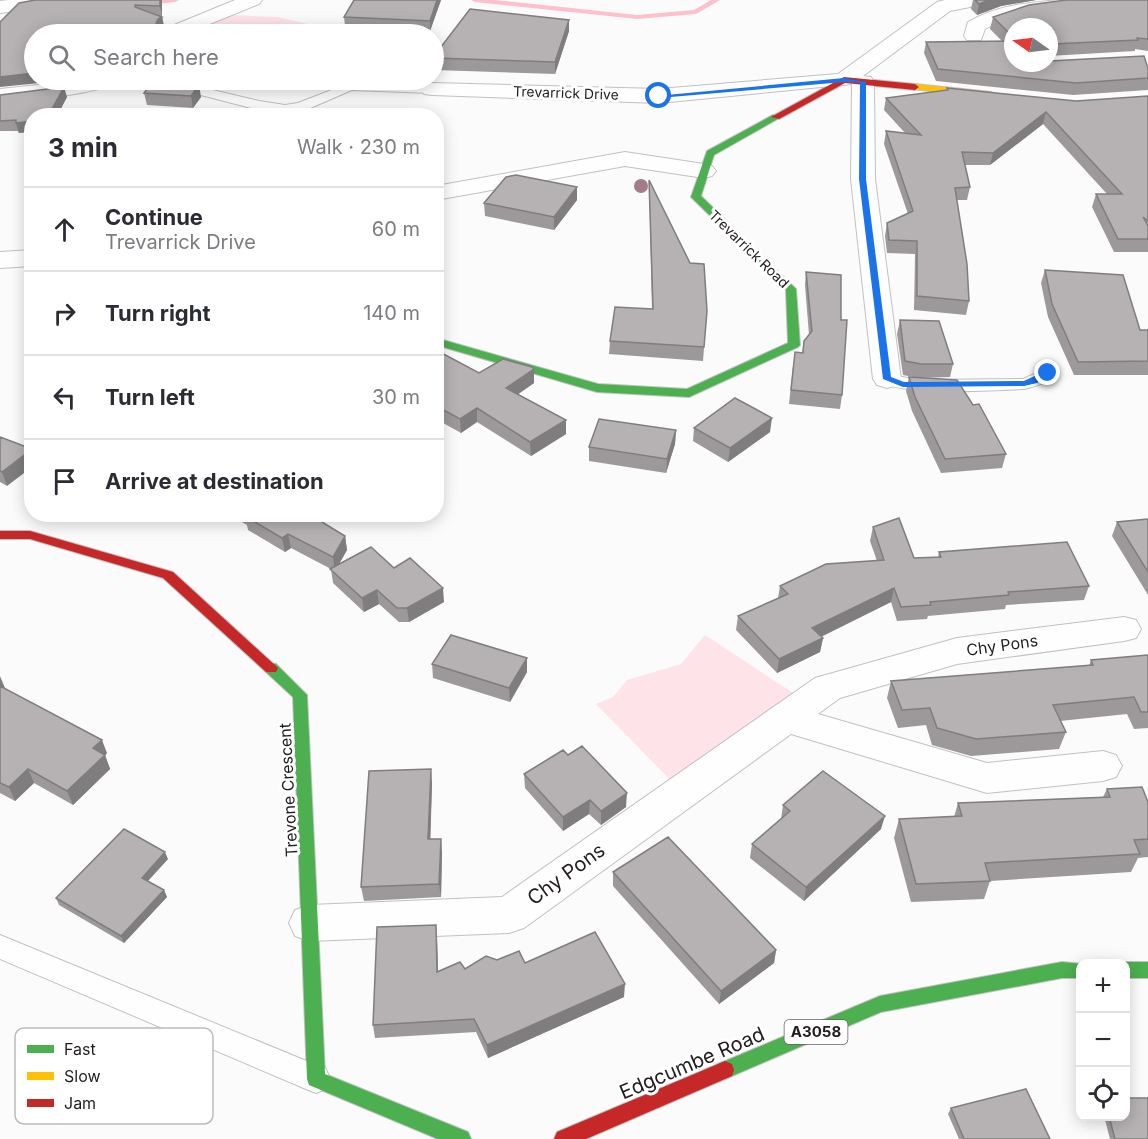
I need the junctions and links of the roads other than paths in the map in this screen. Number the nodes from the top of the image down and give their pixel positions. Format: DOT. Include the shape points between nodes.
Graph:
graph roads {
  1 [pos="55,0"];
  2 [pos="252,0"];
  3 [pos="978,0"];
  4 [pos="1093,0"];
  5 [pos="0,7"];
  6 [pos="193,24"];
  7 [pos="974,36"];
  8 [pos="854,81"];
  9 [pos="444,89"];
  10 [pos="51,90"];
  11 [pos="198,90"];
  12 [pos="338,90"];
  13 [pos="0,96"];
  14 [pos="1003,96"];
  15 [pos="278,108"];
  16 [pos="288,108"];
  17 [pos="704,171"];
  18 [pos="444,192"];
  19 [pos="24,259"];
  20 [pos="0,261"];
  21 [pos="444,343"];
  22 [pos="1048,373"];
  23 [pos="887,379"];
  24 [pos="0,535"];
  25 [pos="1124,629"];
  26 [pos="785,718"];
  27 [pos="1102,766"];
  28 [pos="310,923"];
  29 [pos="0,947"];
  30 [pos="1076,970"];
  31 [pos="1130,970"];
  32 [pos="1148,970"];
  33 [pos="195,1028"];
  34 [pos="213,1035"];
  35 [pos="316,1078"];
  36 [pos="461,1139"];
  37 [pos="564,1139"];
  1 -- 5 [label="street"];
  2 -- 6 [label="street"];
  3 -- 8 [label="street, Trevarrick Road" via="944,6"];
  4 -- 7 [label="street" via="1004,12 975,26"];
  8 -- 9 [label="street, Trevarrick Drive" via="659,96"];
  8 -- 14 [label="street"];
  8 -- 17 [label="street, Trevarrick Road" via="710,153"];
  8 -- 23 [label="street"];
  10 -- 13 [label="street"];
  11 -- 15 [label="lane"];
  12 -- 16 [label="lane"];
  17 -- 18 [label="street" via="625,159"];
  17 -- 21 [label="street, Trevarrick Road" via="696,197 791,289 794,345 688,393 597,388"];
  19 -- 20 [label="street"];
  22 -- 23 [label="lane" via="1024,384 918,385"];
  24 -- 28 [label="street, Trevone Crescent" via="30,535 168,575 300,695"];
  25 -- 26 [label="street, Chy Pons" via="957,651 828,687"];
  26 -- 27 [label="street" via="987,778"];
  26 -- 28 [label="street, Chy Pons" via="509,915"];
  28 -- 35 [label="street, Trevone Crescent"];
  29 -- 33 [label="lane"];
  30 -- 37 [label="street, Edgcumbe Road / A3058" via="880,1004"];
  31 -- 32 [label="street"];
  34 -- 35 [label="lane"];
  35 -- 36 [label="street"];
}
